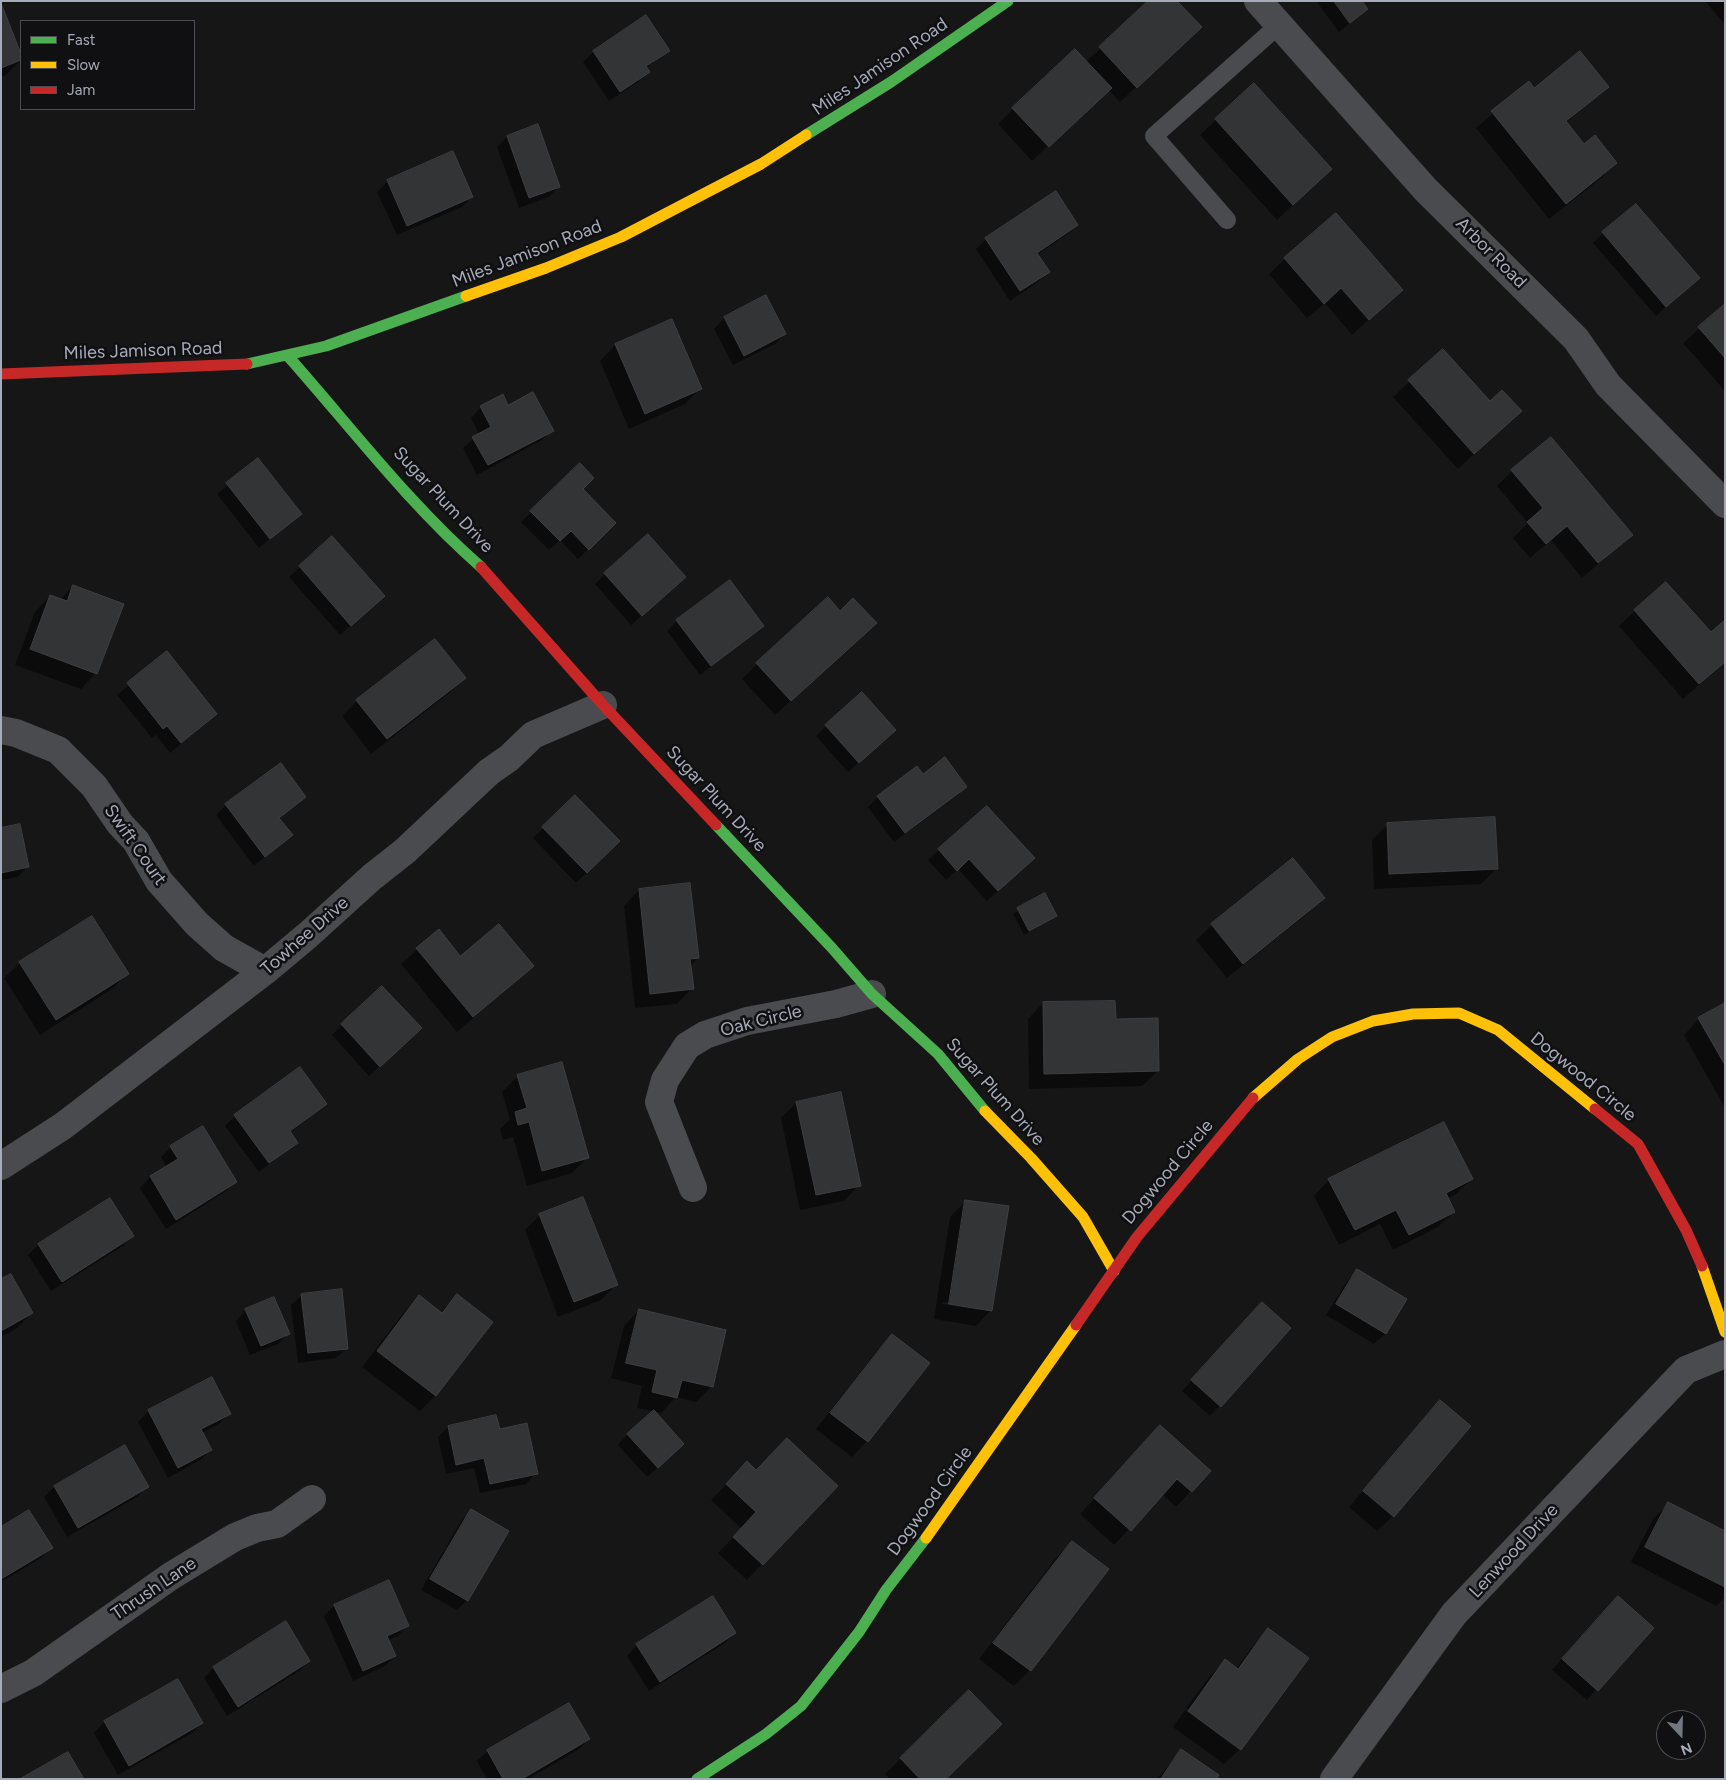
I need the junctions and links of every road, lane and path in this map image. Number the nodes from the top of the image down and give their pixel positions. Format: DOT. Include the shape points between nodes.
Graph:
graph roads {
  1 [pos="1008,1"];
  2 [pos="1258,1"];
  3 [pos="1280,24"];
  4 [pos="1227,220"];
  5 [pos="287,355"];
  6 [pos="1,374"];
  7 [pos="1725,504"];
  8 [pos="604,705"];
  9 [pos="1,730"];
  10 [pos="265,971"];
  11 [pos="872,994"];
  12 [pos="1,1166"];
  13 [pos="693,1188"];
  14 [pos="1114,1270"];
  15 [pos="1725,1332"];
  16 [pos="1725,1354"];
  17 [pos="312,1500"];
  18 [pos="1,1689"];
  19 [pos="697,1779"];
  20 [pos="1334,1779"];
  1 -- 5 [label="street, Miles Jamison Road" via="890,82 761,164 621,237 546,268 326,346"];
  2 -- 3 [label="street, Arbor Road"];
  3 -- 4 [label="lane" via="1154,136"];
  3 -- 7 [label="street, Arbor Road" via="1426,189 1576,339 1608,385"];
  5 -- 6 [label="street, Miles Jamison Road" via="251,364"];
  5 -- 8 [label="street, Sugar Plum Drive" via="425,512 489,574"];
  8 -- 10 [label="street, Towhee Drive" via="533,735"];
  8 -- 11 [label="street, Sugar Plum Drive"];
  9 -- 10 [label="street, Swift Court" via="58,750 94,786 136,841 159,881 197,924 224,948"];
  10 -- 12 [label="street, Towhee Drive" via="63,1126"];
  11 -- 13 [label="street, Oak Circle" via="746,1021 687,1046 665,1080 659,1102"];
  11 -- 14 [label="street, Sugar Plum Drive" via="938,1054 986,1112 1083,1217"];
  14 -- 15 [label="street, Dogwood Circle" via="1137,1237 1260,1090 1298,1059 1332,1036 1373,1021 1413,1014 1459,1013 1498,1030 1638,1144 1686,1230"];
  14 -- 19 [label="street, Dogwood Circle" via="831,1670 801,1706 766,1734"];
  16 -- 20 [label="street, Lenwood Drive" via="1686,1370 1454,1614"];
  17 -- 18 [label="street, Thrush Lane" via="277,1524 235,1536 33,1673"];
}
